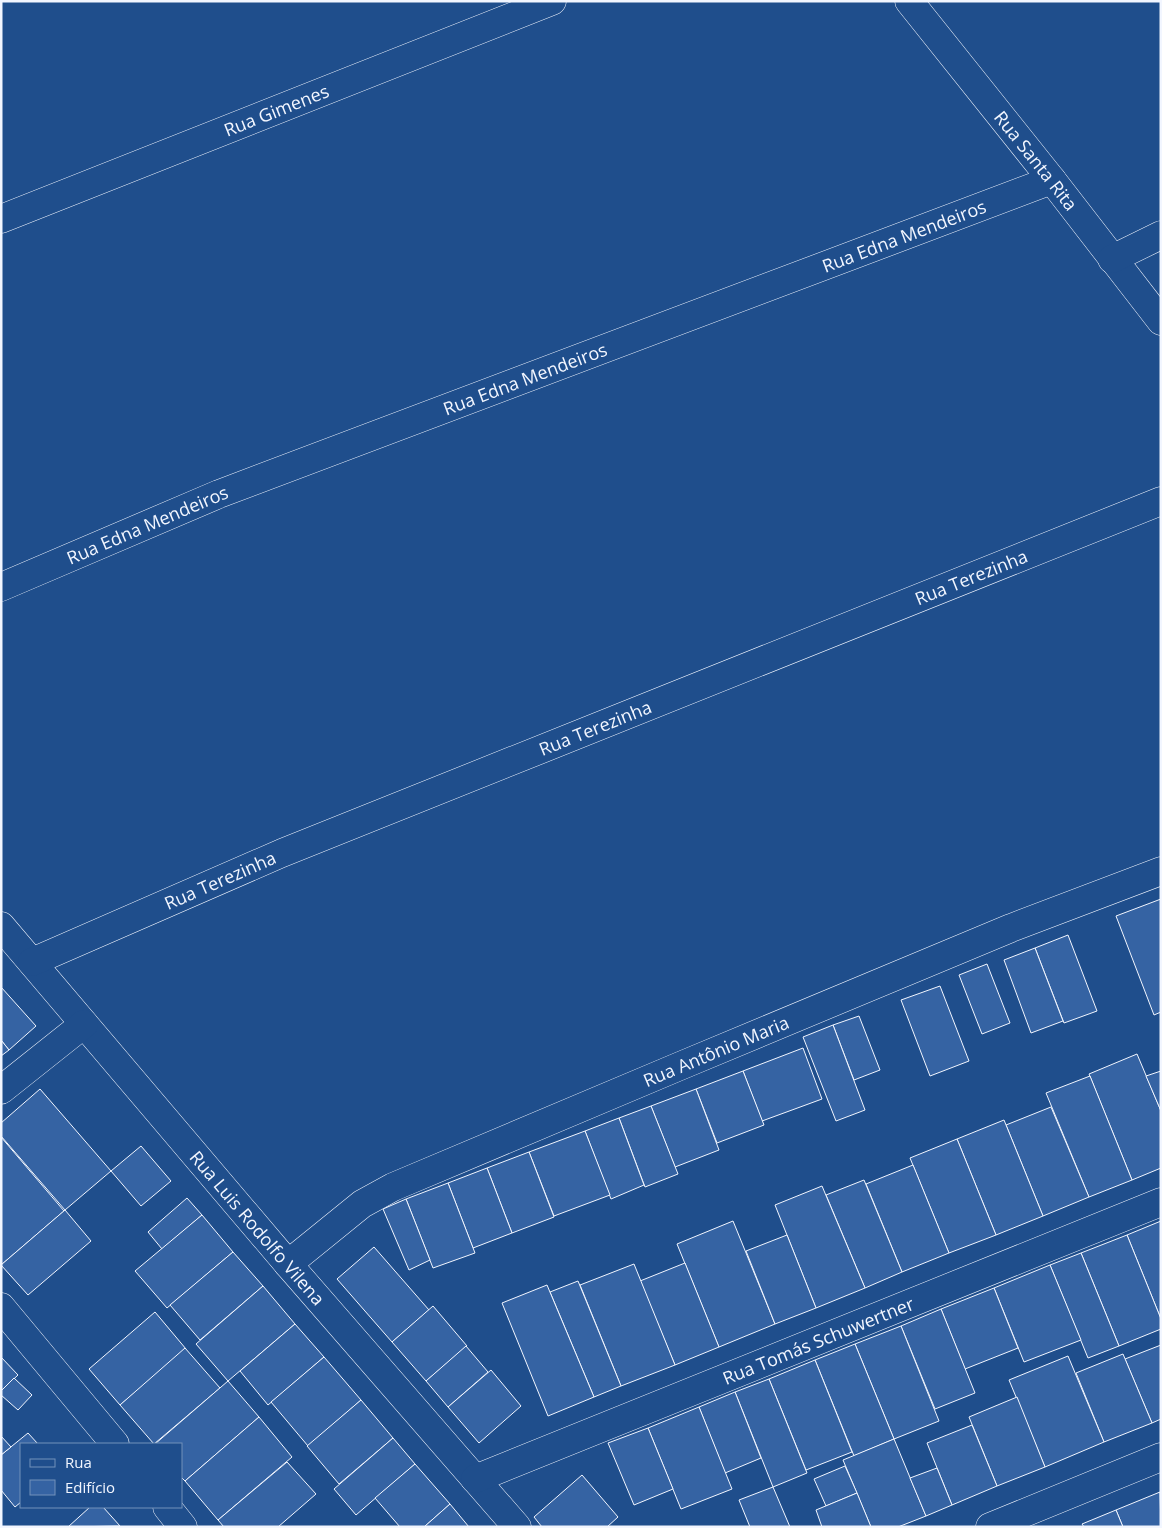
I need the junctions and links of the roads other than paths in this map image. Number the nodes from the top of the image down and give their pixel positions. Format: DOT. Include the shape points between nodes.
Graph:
graph roads {
  1 [pos="552,1"];
  2 [pos="909,1"];
  3 [pos="1052,180"];
  4 [pos="1,219"];
  5 [pos="1161,235"];
  6 [pos="1112,259"];
  7 [pos="1161,321"];
  8 [pos="1161,501"];
  9 [pos="1,587"];
  10 [pos="1161,871"];
  11 [pos="1,926"];
  12 [pos="32,962"];
  13 [pos="84,1024"];
  14 [pos="1,1090"];
  15 [pos="1161,1202"];
  16 [pos="288,1264"];
  17 [pos="1,1307"];
  18 [pos="114,1443"];
  19 [pos="1161,1457"];
  20 [pos="475,1479"];
  21 [pos="168,1508"];
  22 [pos="184,1527"];
  23 [pos="517,1527"];
  24 [pos="990,1527"];
  1 -- 4 [label="street, Rua Gimenes"];
  2 -- 3 [label="street, Rua Santa Rita"];
  3 -- 6 [label="street, Rua Santa Rita"];
  3 -- 9 [label="street, Rua Edna Mendeiros" via="219,494"];
  5 -- 6 [label="street"];
  6 -- 7 [label="street, Rua Santa Rita"];
  8 -- 12 [label="street, Rua Terezinha" via="282,853"];
  10 -- 16 [label="street, Rua Antônio Maria" via="1011,928 393,1187 362,1204"];
  11 -- 12 [label="street, Rua Luis Rodolfo Vilena"];
  12 -- 13 [label="street, Rua Luis Rodolfo Vilena"];
  13 -- 14 [label="street"];
  13 -- 16 [label="street, Rua Luis Rodolfo Vilena"];
  15 -- 20 [label="street, Rua Tomás Schuwertner"];
  16 -- 20 [label="street, Rua Luis Rodolfo Vilena"];
  17 -- 18 [label="street"];
  19 -- 24 [label="street"];
  20 -- 23 [label="street, Rua Luis Rodolfo Vilena"];
  21 -- 22 [label="street"];
}
